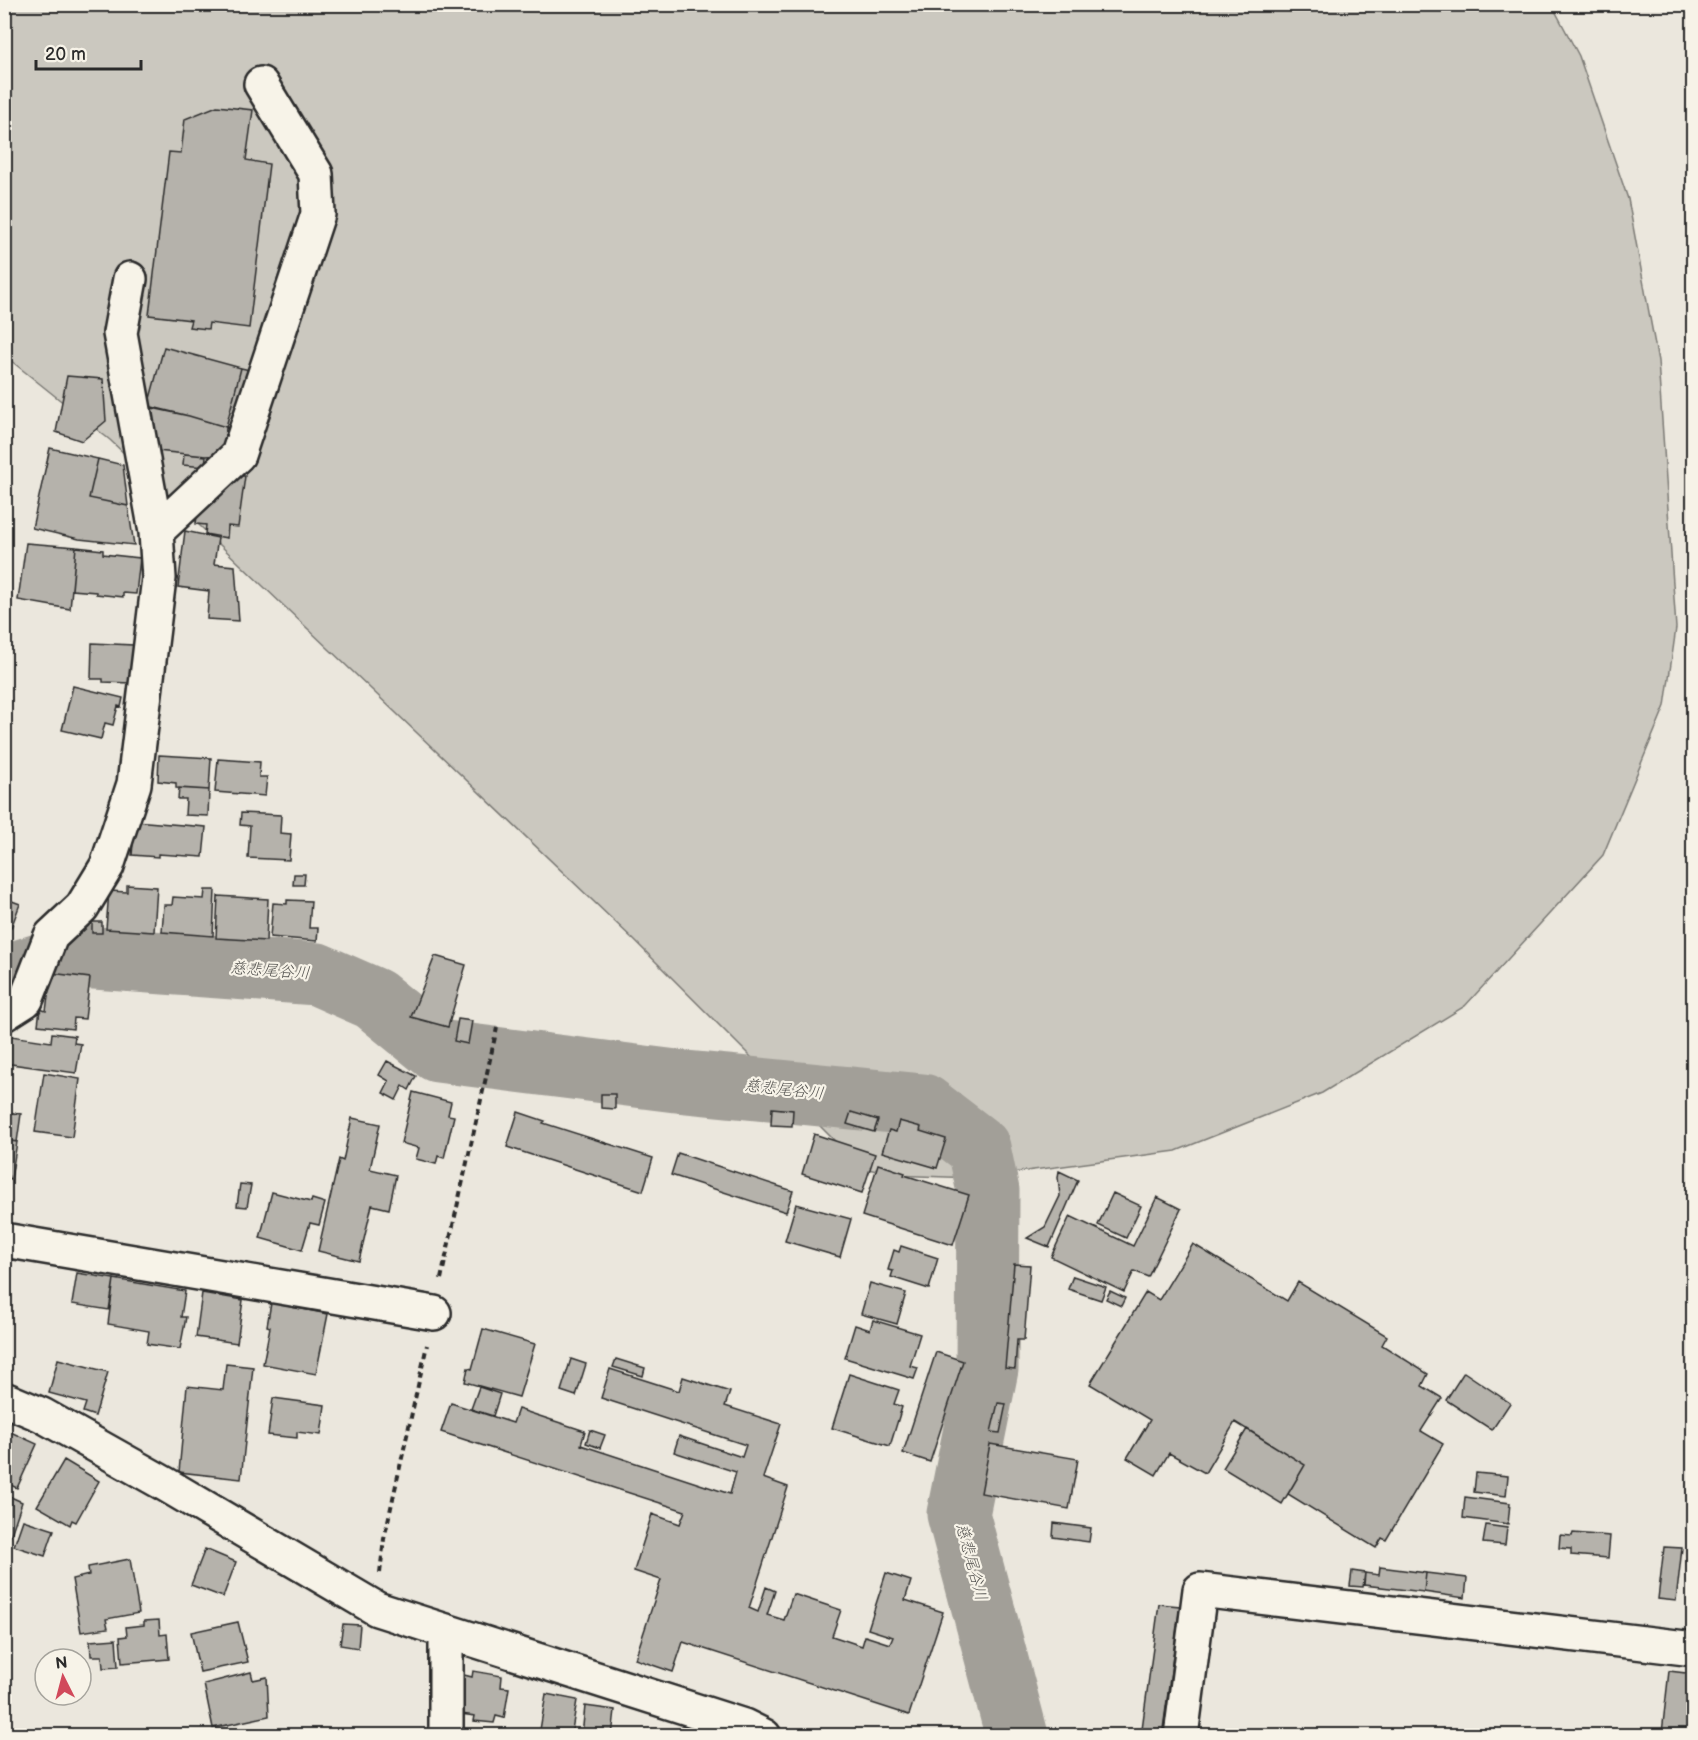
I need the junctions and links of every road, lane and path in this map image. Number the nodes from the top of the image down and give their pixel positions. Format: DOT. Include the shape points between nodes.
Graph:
graph roads {
  1 [pos="261,84"];
  2 [pos="130,279"];
  3 [pos="156,532"];
  4 [pos="4,1014"];
  5 [pos="4,1240"];
  6 [pos="434,1313"];
  7 [pos="4,1399"];
  8 [pos="446,1631"];
  9 [pos="1694,1649"];
  10 [pos="446,1736"];
  11 [pos="764,1736"];
  12 [pos="1181,1736"];
  1 -- 3 [label="street" via="316,174 318,214 238,455"];
  2 -- 3 [label="street" via="120,333"];
  3 -- 4 [label="street" via="159,578 134,784 107,866 82,907 51,936 26,1000"];
  5 -- 6 [label="street"];
  7 -- 8 [label="street" via="42,1415 165,1484 377,1609"];
  8 -- 10 [label="street"];
  8 -- 11 [label="street" via="744,1726"];
  9 -- 12 [label="street" via="1200,1590"];
}
